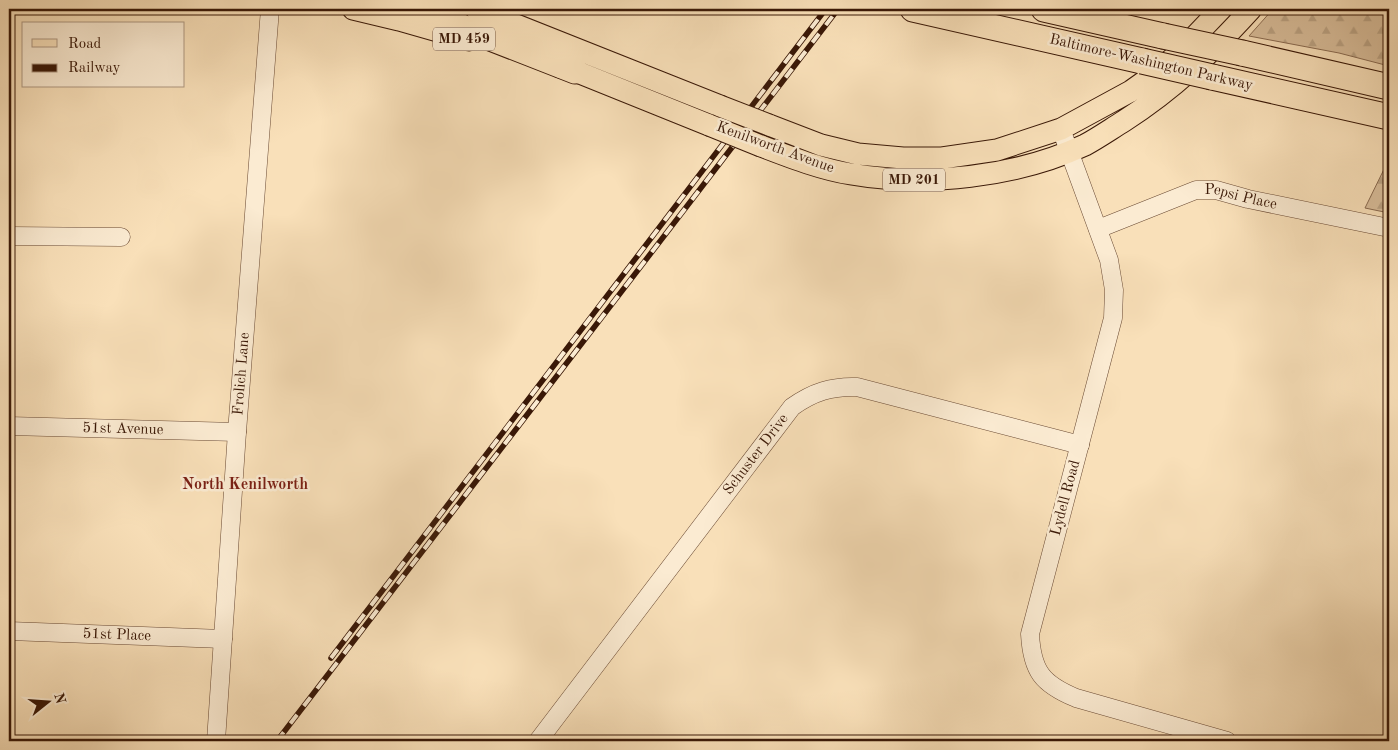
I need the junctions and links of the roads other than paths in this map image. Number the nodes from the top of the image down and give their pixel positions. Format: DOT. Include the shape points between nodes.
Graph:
graph roads {
  1 [pos="270,9"];
  2 [pos="353,9"];
  3 [pos="416,9"];
  4 [pos="476,9"];
  5 [pos="913,9"];
  6 [pos="1044,9"];
  7 [pos="1221,9"];
  8 [pos="1251,9"];
  9 [pos="575,71"];
  10 [pos="1389,87"];
  11 [pos="1389,117"];
  12 [pos="1061,129"];
  13 [pos="1069,151"];
  14 [pos="1389,228"];
  15 [pos="1098,229"];
  16 [pos="9,236"];
  17 [pos="121,238"];
  18 [pos="9,426"];
  19 [pos="237,432"];
  20 [pos="1080,445"];
  21 [pos="9,631"];
  22 [pos="223,639"];
  23 [pos="216,741"];
  24 [pos="538,741"];
  25 [pos="1227,741"];
  1 -- 19 [label="street, Frolich Lane"];
  2 -- 9 [label="main road, Kenilworth Avenue / MD 459"];
  3 -- 9 [label="highway, MD 201"];
  4 -- 12 [label="main road, Kenilworth Avenue / MD 201, bridge" via="769,125 858,154 942,158 997,150"];
  5 -- 11 [label="highway, Baltimore-Washington Parkway, bridge"];
  6 -- 10 [label="highway, Baltimore-Washington Parkway, bridge"];
  7 -- 12 [label="main road, Kenilworth Avenue / MD 201" via="1155,74 1131,91"];
  8 -- 13 [label="main road, Kenilworth Avenue / MD 201" via="1169,90 1110,130"];
  9 -- 13 [label="main road, Kenilworth Avenue / MD 201, bridge" via="761,146 816,166 851,174 902,180 949,179 1026,165"];
  12 -- 13 [label="street, Lydell Road"];
  13 -- 15 [label="street, Lydell Road"];
  14 -- 15 [label="street, Pepsi Place" via="1216,190 1196,190"];
  15 -- 20 [label="street, Lydell Road" via="1109,260 1114,290 1113,318"];
  16 -- 17 [label="street"];
  18 -- 19 [label="street, 51st Avenue"];
  19 -- 22 [label="street, Frolich Lane"];
  20 -- 24 [label="street, Schuster Drive" via="857,388 822,390 804,398 792,406"];
  20 -- 25 [label="street, Lydell Road" via="1030,634 1035,665 1055,689 1076,698"];
  21 -- 22 [label="street, 51st Place"];
  22 -- 23 [label="street, Frolich Lane"];
}
